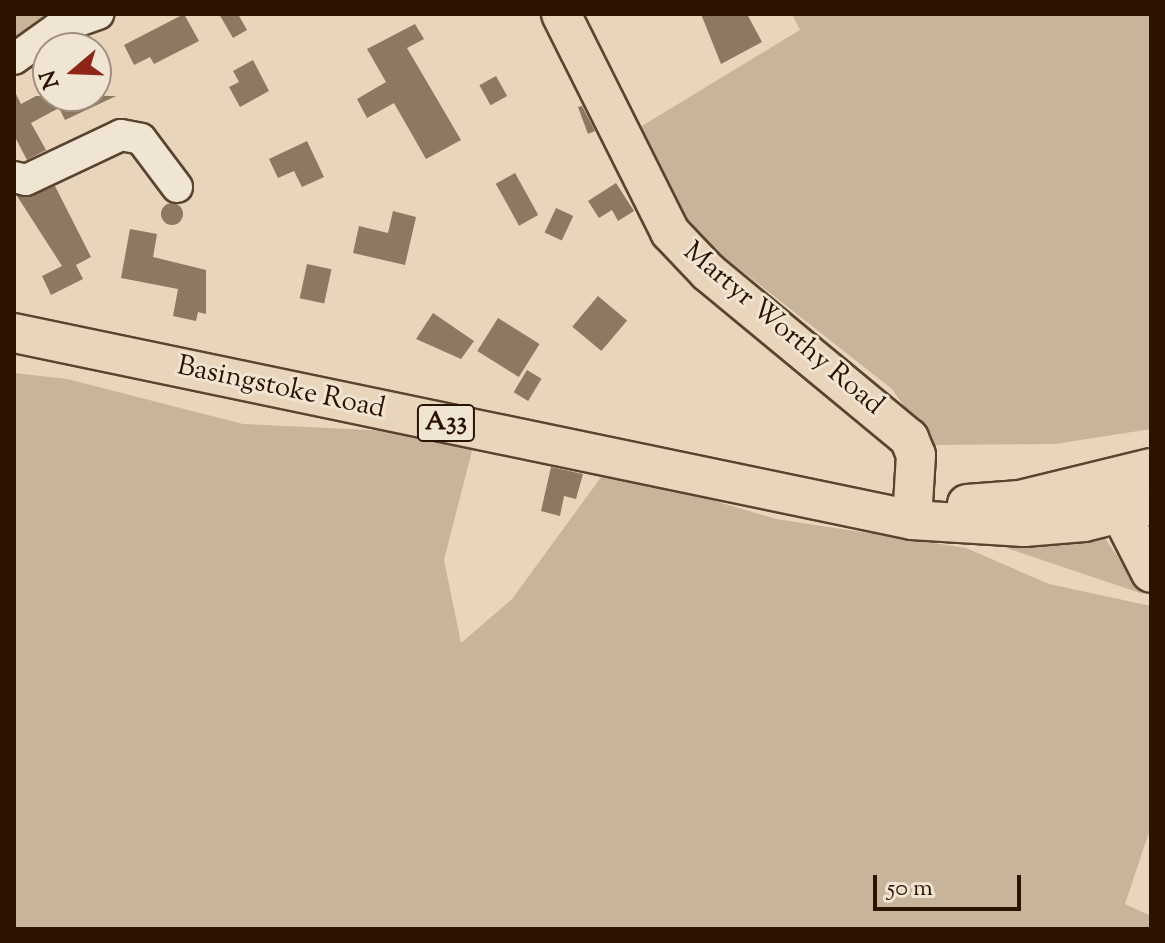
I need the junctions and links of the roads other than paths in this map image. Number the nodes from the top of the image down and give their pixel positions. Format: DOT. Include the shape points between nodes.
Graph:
graph roads {
  1 [pos="98,14"];
  2 [pos="561,14"];
  3 [pos="14,59"];
  4 [pos="14,177"];
  5 [pos="177,187"];
  6 [pos="14,333"];
  7 [pos="1140,470"];
  8 [pos="1033,498"];
  9 [pos="901,509"];
  10 [pos="1137,509"];
  11 [pos="1151,573"];
  1 -- 3 [label="street" via="56,29"];
  2 -- 9 [label="main road, Martyr Worthy Road" via="660,219 708,272 900,427 916,455"];
  4 -- 5 [label="street" via="26,180 121,135 141,139"];
  6 -- 9 [label="main road, Basingstoke Road / A33"];
  7 -- 8 [label="main road, Basingstoke Road / A33"];
  7 -- 10 [label="main road" via="1119,500"];
  8 -- 9 [label="main road, Basingstoke Road / A33"];
  8 -- 10 [label="main road"];
  9 -- 10 [label="main road, Basingstoke Road / A33" via="1024,527"];
  10 -- 11 [label="main road"];
}
